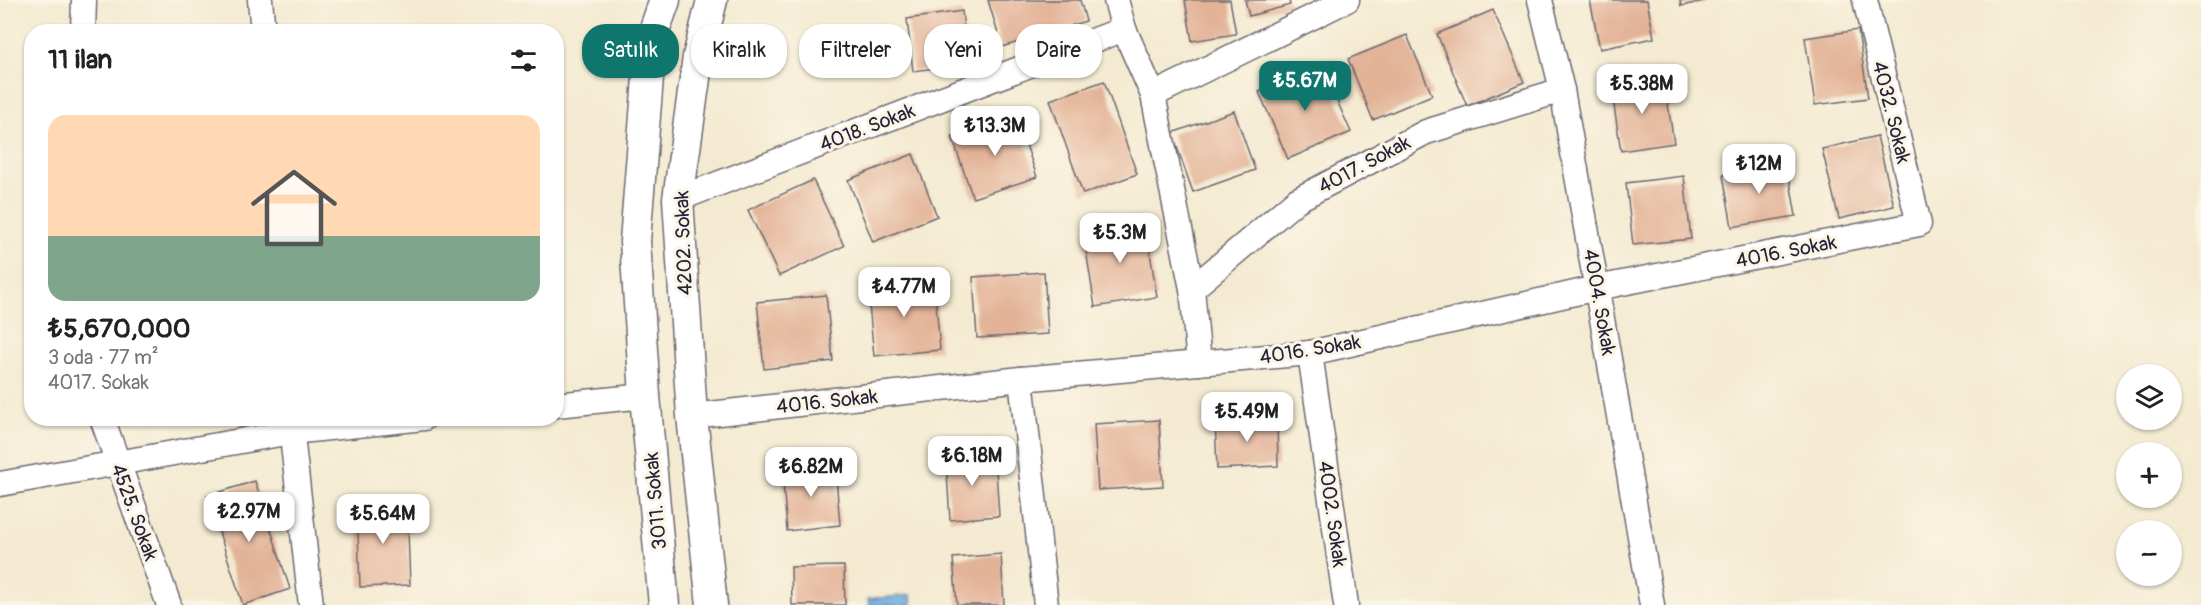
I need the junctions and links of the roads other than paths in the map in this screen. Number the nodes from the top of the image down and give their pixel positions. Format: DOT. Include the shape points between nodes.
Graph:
graph roads {
  1 [pos="84,0"];
  2 [pos="260,0"];
  3 [pos="664,0"];
  4 [pos="712,0"];
  5 [pos="1116,0"];
  6 [pos="1347,0"];
  7 [pos="1539,0"];
  8 [pos="1865,0"];
  9 [pos="83,24"];
  10 [pos="262,24"];
  11 [pos="1124,29"];
  12 [pos="1562,90"];
  13 [pos="1153,95"];
  14 [pos="678,199"];
  15 [pos="1919,224"];
  16 [pos="1598,288"];
  17 [pos="1192,289"];
  18 [pos="1310,353"];
  19 [pos="1199,363"];
  20 [pos="1021,380"];
  21 [pos="645,396"];
  22 [pos="564,404"];
  23 [pos="692,416"];
  24 [pos="105,426"];
  25 [pos="286,426"];
  26 [pos="291,426"];
  27 [pos="117,462"];
  28 [pos="0,484"];
  29 [pos="168,605"];
  30 [pos="311,605"];
  31 [pos="664,605"];
  32 [pos="712,605"];
  33 [pos="1046,605"];
  34 [pos="1346,605"];
  35 [pos="1652,605"];
  1 -- 9 [label="street"];
  2 -- 10 [label="street"];
  3 -- 21 [label="street" via="651,40 635,241"];
  4 -- 14 [label="street, 4202. Sokak" via="698,57"];
  5 -- 11 [label="street"];
  6 -- 13 [label="street"];
  7 -- 12 [label="street, 4004. Sokak"];
  8 -- 15 [label="street, 4032. Sokak"];
  11 -- 13 [label="street"];
  11 -- 14 [label="street, 4018. Sokak"];
  12 -- 16 [label="street, 4004. Sokak"];
  12 -- 17 [label="street, 4017. Sokak" via="1425,132 1297,200"];
  13 -- 17 [label="street"];
  14 -- 23 [label="street, 4202. Sokak"];
  15 -- 16 [label="street, 4016. Sokak"];
  16 -- 18 [label="street, 4016. Sokak"];
  16 -- 35 [label="street, 4004. Sokak"];
  17 -- 19 [label="street"];
  18 -- 19 [label="street, 4016. Sokak"];
  18 -- 34 [label="street, 4002. Sokak"];
  19 -- 20 [label="street, 4016. Sokak"];
  20 -- 23 [label="street, 4016. Sokak"];
  20 -- 33 [label="street"];
  21 -- 22 [label="street"];
  21 -- 31 [label="street, 3011. Sokak"];
  23 -- 32 [label="street"];
  24 -- 27 [label="street, 4525. Sokak"];
  25 -- 27 [label="street"];
  26 -- 30 [label="street"];
  27 -- 28 [label="street"];
  27 -- 29 [label="street, 4525. Sokak"];
}
